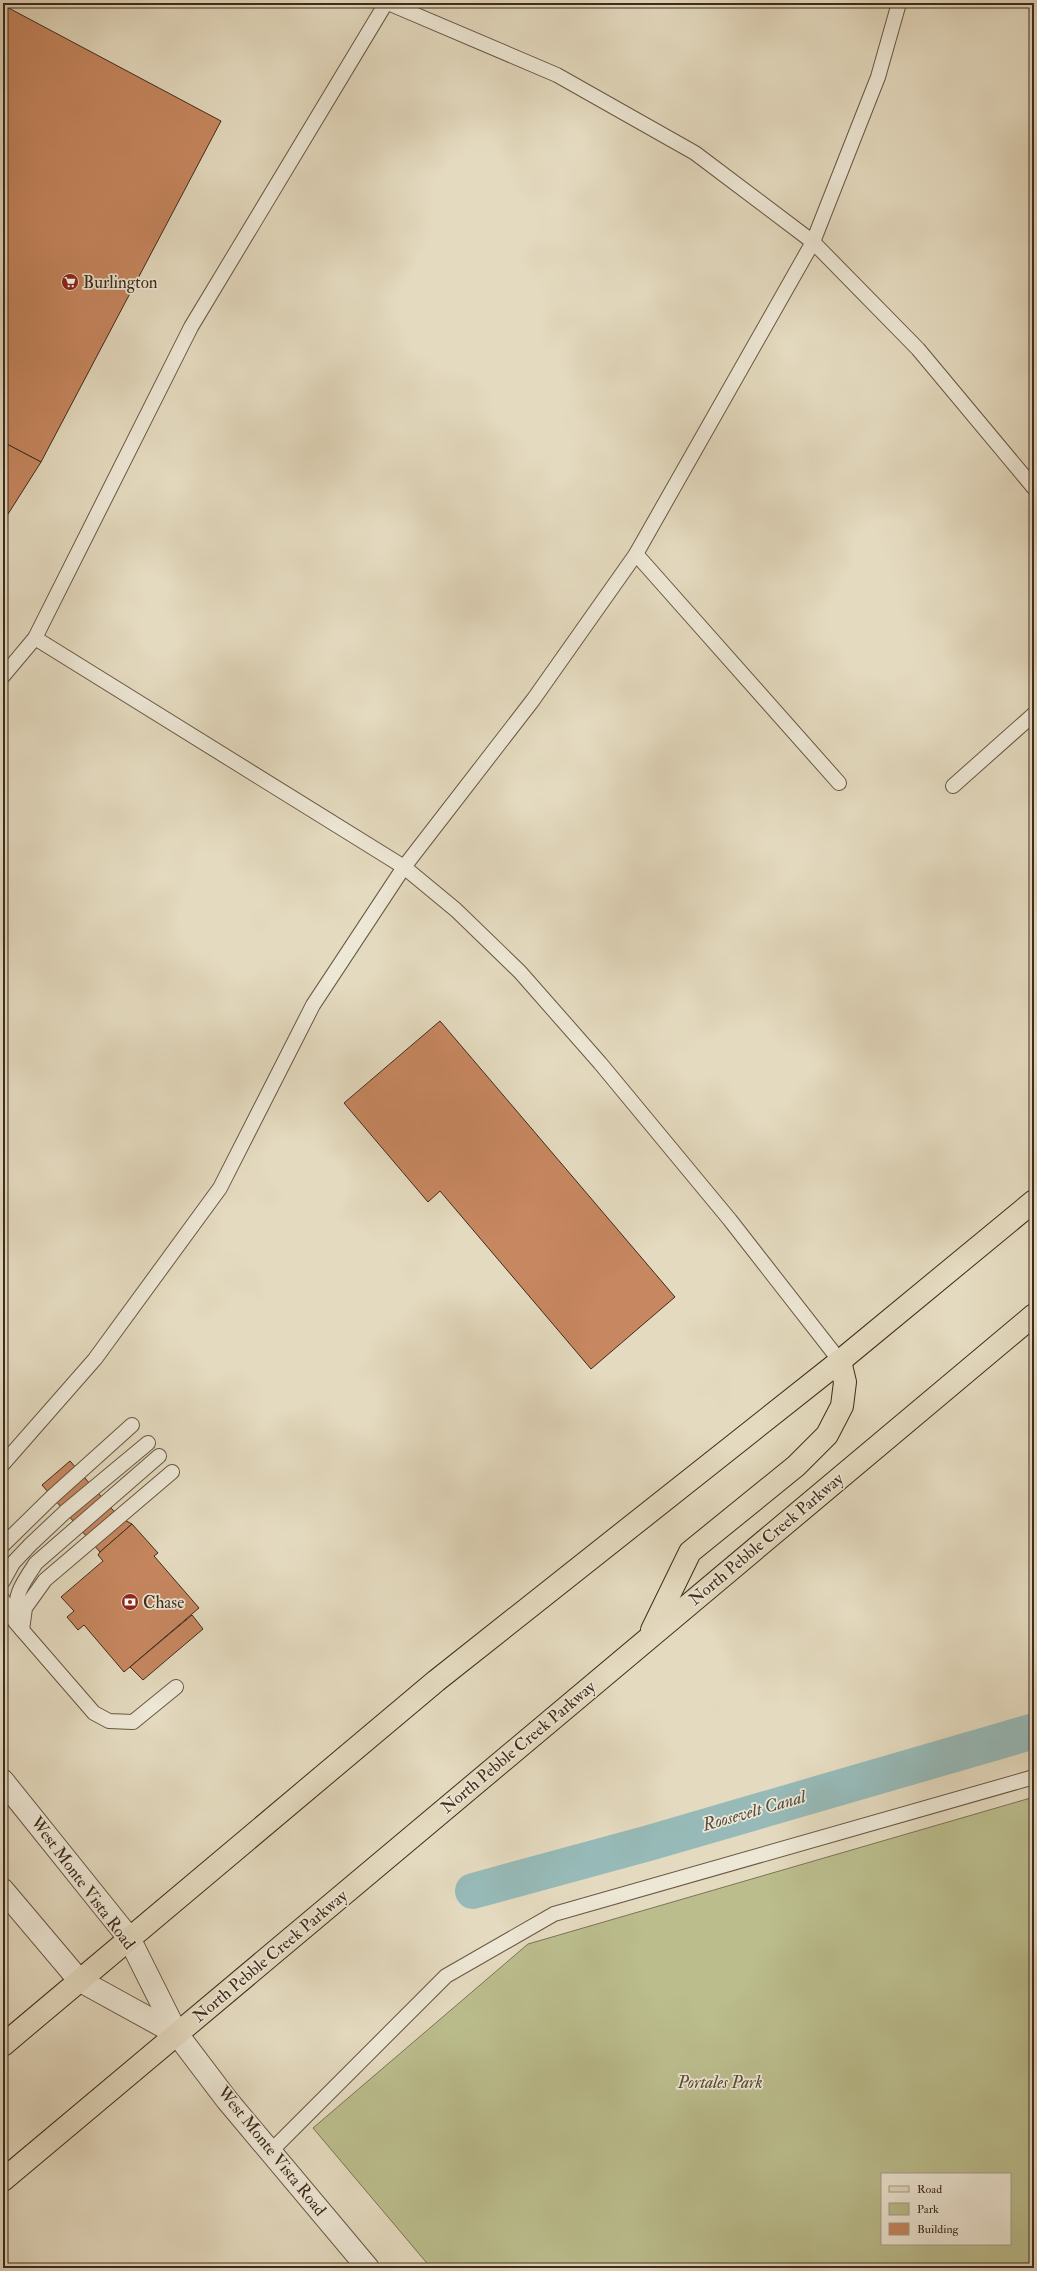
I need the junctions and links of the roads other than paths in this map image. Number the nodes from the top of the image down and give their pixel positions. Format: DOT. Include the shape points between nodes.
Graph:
graph roads {
  1 [pos="387,3"];
  2 [pos="899,3"];
  3 [pos="813,242"];
  4 [pos="1034,488"];
  5 [pos="636,554"];
  6 [pos="35,638"];
  7 [pos="3,676"];
  8 [pos="1034,714"];
  9 [pos="839,783"];
  10 [pos="953,786"];
  11 [pos="404,867"];
  12 [pos="1034,1201"];
  13 [pos="1034,1315"];
  14 [pos="840,1361"];
  15 [pos="132,1425"];
  16 [pos="148,1443"];
  17 [pos="159,1456"];
  18 [pos="3,1464"];
  19 [pos="172,1472"];
  20 [pos="3,1545"];
  21 [pos="3,1581"];
  22 [pos="3,1600"];
  23 [pos="19,1626"];
  24 [pos="648,1638"];
  25 [pos="176,1687"];
  26 [pos="1034,1778"];
  27 [pos="3,1781"];
  28 [pos="3,1890"];
  29 [pos="129,1938"];
  30 [pos="79,1980"];
  31 [pos="177,2034"];
  32 [pos="3,2045"];
  33 [pos="270,2151"];
  34 [pos="3,2180"];
  35 [pos="368,2268"];
  1 -- 3 [label="lane" via="557,75 695,153"];
  1 -- 6 [label="lane" via="191,327"];
  2 -- 3 [label="lane" via="878,77"];
  3 -- 4 [label="lane" via="918,349"];
  3 -- 5 [label="lane"];
  5 -- 9 [label="lane"];
  5 -- 11 [label="lane" via="533,700"];
  6 -- 7 [label="lane"];
  6 -- 11 [label="lane"];
  8 -- 10 [label="lane"];
  11 -- 14 [label="lane" via="456,910 520,972 600,1062 730,1220"];
  11 -- 18 [label="lane" via="313,1005 220,1188 95,1359"];
  12 -- 14 [label="main road"];
  13 -- 24 [label="main road, North Pebble Creek Parkway"];
  14 -- 24 [label="main road" via="845,1382 842,1406 827,1435 796,1466 690,1552"];
  14 -- 29 [label="main road" via="436,1681"];
  15 -- 20 [label="lane"];
  16 -- 21 [label="lane" via="65,1512 30,1545 13,1563"];
  17 -- 23 [label="lane" via="36,1563 23,1581 14,1603"];
  19 -- 23 [label="lane" via="45,1580 25,1608"];
  22 -- 23 [label="lane" via="8,1612"];
  23 -- 25 [label="lane" via="94,1713 109,1722 133,1722"];
  24 -- 31 [label="main road, North Pebble Creek Parkway"];
  26 -- 33 [label="lane" via="554,1914 446,1976"];
  27 -- 29 [label="street, West Monte Vista Road"];
  28 -- 30 [label="street, West Monte Vista Road"];
  29 -- 30 [label="main road"];
  29 -- 31 [label="street, West Monte Vista Road"];
  30 -- 31 [label="street, West Monte Vista Road"];
  30 -- 32 [label="main road"];
  31 -- 33 [label="street, West Monte Vista Road"];
  31 -- 34 [label="main road, North Pebble Creek Parkway"];
  33 -- 35 [label="street, West Monte Vista Road"];
}
